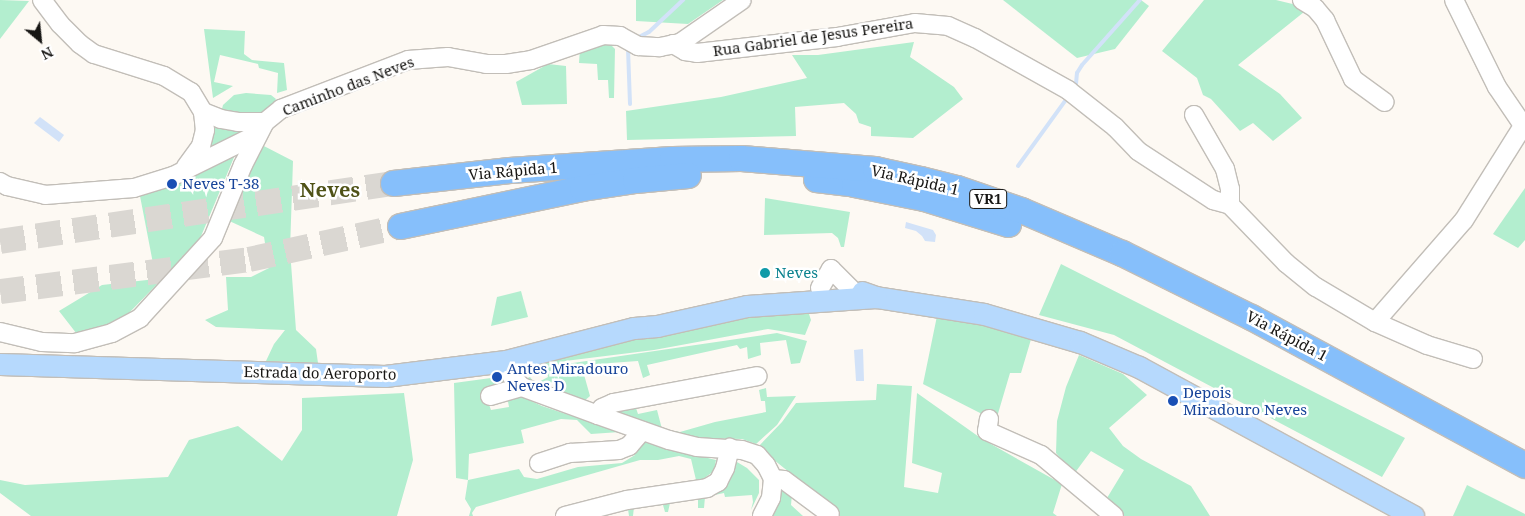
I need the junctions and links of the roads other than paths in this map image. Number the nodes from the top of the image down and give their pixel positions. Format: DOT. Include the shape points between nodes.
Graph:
graph roads {
  1 [pos="42,0"];
  2 [pos="742,0"];
  3 [pos="1302,0"];
  4 [pos="1454,0"];
  5 [pos="673,44"];
  6 [pos="1385,102"];
  7 [pos="203,112"];
  8 [pos="1194,115"];
  9 [pos="1524,127"];
  10 [pos="262,128"];
  11 [pos="182,171"];
  12 [pos="0,182"];
  13 [pos="393,183"];
  14 [pos="1230,205"];
  15 [pos="400,226"];
  16 [pos="820,288"];
  17 [pos="851,289"];
  18 [pos="876,297"];
  19 [pos="760,304"];
  20 [pos="1375,322"];
  21 [pos="634,328"];
  22 [pos="0,332"];
  23 [pos="1473,359"];
  24 [pos="506,361"];
  25 [pos="0,364"];
  26 [pos="758,376"];
  27 [pos="522,387"];
  28 [pos="490,396"];
  29 [pos="598,416"];
  30 [pos="989,419"];
  31 [pos="642,431"];
  32 [pos="730,448"];
  33 [pos="539,462"];
  34 [pos="1525,465"];
  35 [pos="773,479"];
  36 [pos="1525,483"];
  37 [pos="830,514"];
  38 [pos="565,516"];
  39 [pos="762,516"];
  40 [pos="1114,516"];
  41 [pos="1413,516"];
  1 -- 7 [label="street" via="60,24 94,54 177,81 192,92"];
  2 -- 5 [label="street, Caminho das Neves" via="709,25"];
  3 -- 6 [label="street" via="1325,20 1353,79"];
  4 -- 9 [label="street" via="1497,88"];
  5 -- 10 [label="street, Caminho das Neves" via="638,46 620,36 603,35 532,60 506,64 448,57 408,60 281,110"];
  5 -- 14 [label="street, Rua Gabriel de Jesus Pereira" via="685,51 697,52 837,37 915,23 948,26 1068,90 1115,127 1138,151 1206,196"];
  7 -- 10 [label="street, Caminho das Neves"];
  7 -- 11 [label="street" via="205,130 201,146"];
  8 -- 14 [label="street" via="1225,169"];
  9 -- 20 [label="street" via="1464,220"];
  10 -- 11 [label="street"];
  10 -- 22 [label="street, Caminho das Neves" via="242,165 213,238 140,318 112,333 75,343 42,342"];
  11 -- 12 [label="street" via="134,188 90,193 45,195"];
  13 -- 34 [label="highway, Via Rápida 1 / VR1" via="509,170 741,158 875,169 957,188 1021,210 1122,254 1251,317"];
  14 -- 20 [label="street" via="1286,264 1316,288"];
  15 -- 36 [label="highway, Via Rápida 1 / VR1" via="582,188 683,176 750,175 816,179 924,198 1014,226 1113,268 1234,328"];
  16 -- 17 [label="main road, Estrada do Aeroporto"];
  16 -- 17 [label="street" via="831,269"];
  16 -- 19 [label="main road"];
  16 -- 21 [label="main road, Estrada do Aeroporto" via="713,300 668,312"];
  17 -- 18 [label="main road, Estrada do Aeroporto"];
  18 -- 19 [label="main road, Estrada do Aeroporto"];
  18 -- 41 [label="main road, Estrada do Aeroporto" via="1016,321 1080,342 1139,367"];
  19 -- 21 [label="main road, Estrada do Aeroporto"];
  20 -- 23 [label="street" via="1427,345"];
  21 -- 24 [label="main road, Estrada do Aeroporto"];
  24 -- 25 [label="main road, Estrada do Aeroporto" via="385,376"];
  24 -- 27 [label="street" via="512,377"];
  26 -- 29 [label="street" via="613,403 602,408"];
  27 -- 28 [label="street"];
  27 -- 29 [label="street"];
  29 -- 31 [label="street"];
  30 -- 40 [label="street" via="987,431 1040,455"];
  31 -- 32 [label="street" via="696,446"];
  31 -- 33 [label="street" via="629,446 619,450 570,453"];
  32 -- 35 [label="street" via="757,455"];
  32 -- 38 [label="street" via="718,482 707,488 627,500"];
  35 -- 37 [label="street" via="784,480"];
  35 -- 39 [label="street" via="771,498"];
}
